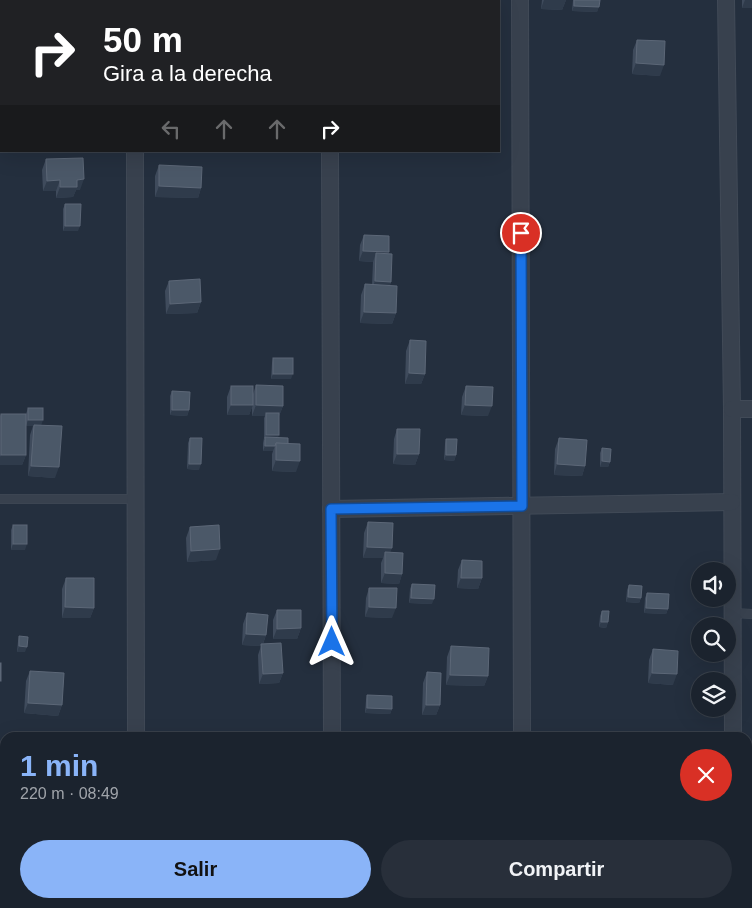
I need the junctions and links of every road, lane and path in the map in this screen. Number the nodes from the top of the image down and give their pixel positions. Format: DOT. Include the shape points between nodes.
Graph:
graph roads {
  1 [pos="520,0"];
  2 [pos="726,0"];
  3 [pos="135,152"];
  4 [pos="330,152"];
  5 [pos="732,410"];
  6 [pos="752,410"];
  7 [pos="0,499"];
  8 [pos="136,500"];
  9 [pos="732,502"];
  10 [pos="522,506"];
  11 [pos="331,509"];
  12 [pos="733,613"];
  13 [pos="752,614"];
  14 [pos="136,732"];
  15 [pos="332,732"];
  16 [pos="522,732"];
  17 [pos="733,732"];
  1 -- 10 [label="street"];
  2 -- 5 [label="street"];
  3 -- 8 [label="street"];
  4 -- 11 [label="street"];
  5 -- 6 [label="street"];
  5 -- 9 [label="street"];
  7 -- 8 [label="lane"];
  8 -- 14 [label="street"];
  9 -- 10 [label="street"];
  9 -- 12 [label="street"];
  10 -- 11 [label="street"];
  10 -- 16 [label="street"];
  11 -- 15 [label="street"];
  12 -- 13 [label="lane"];
  12 -- 17 [label="street"];
}
